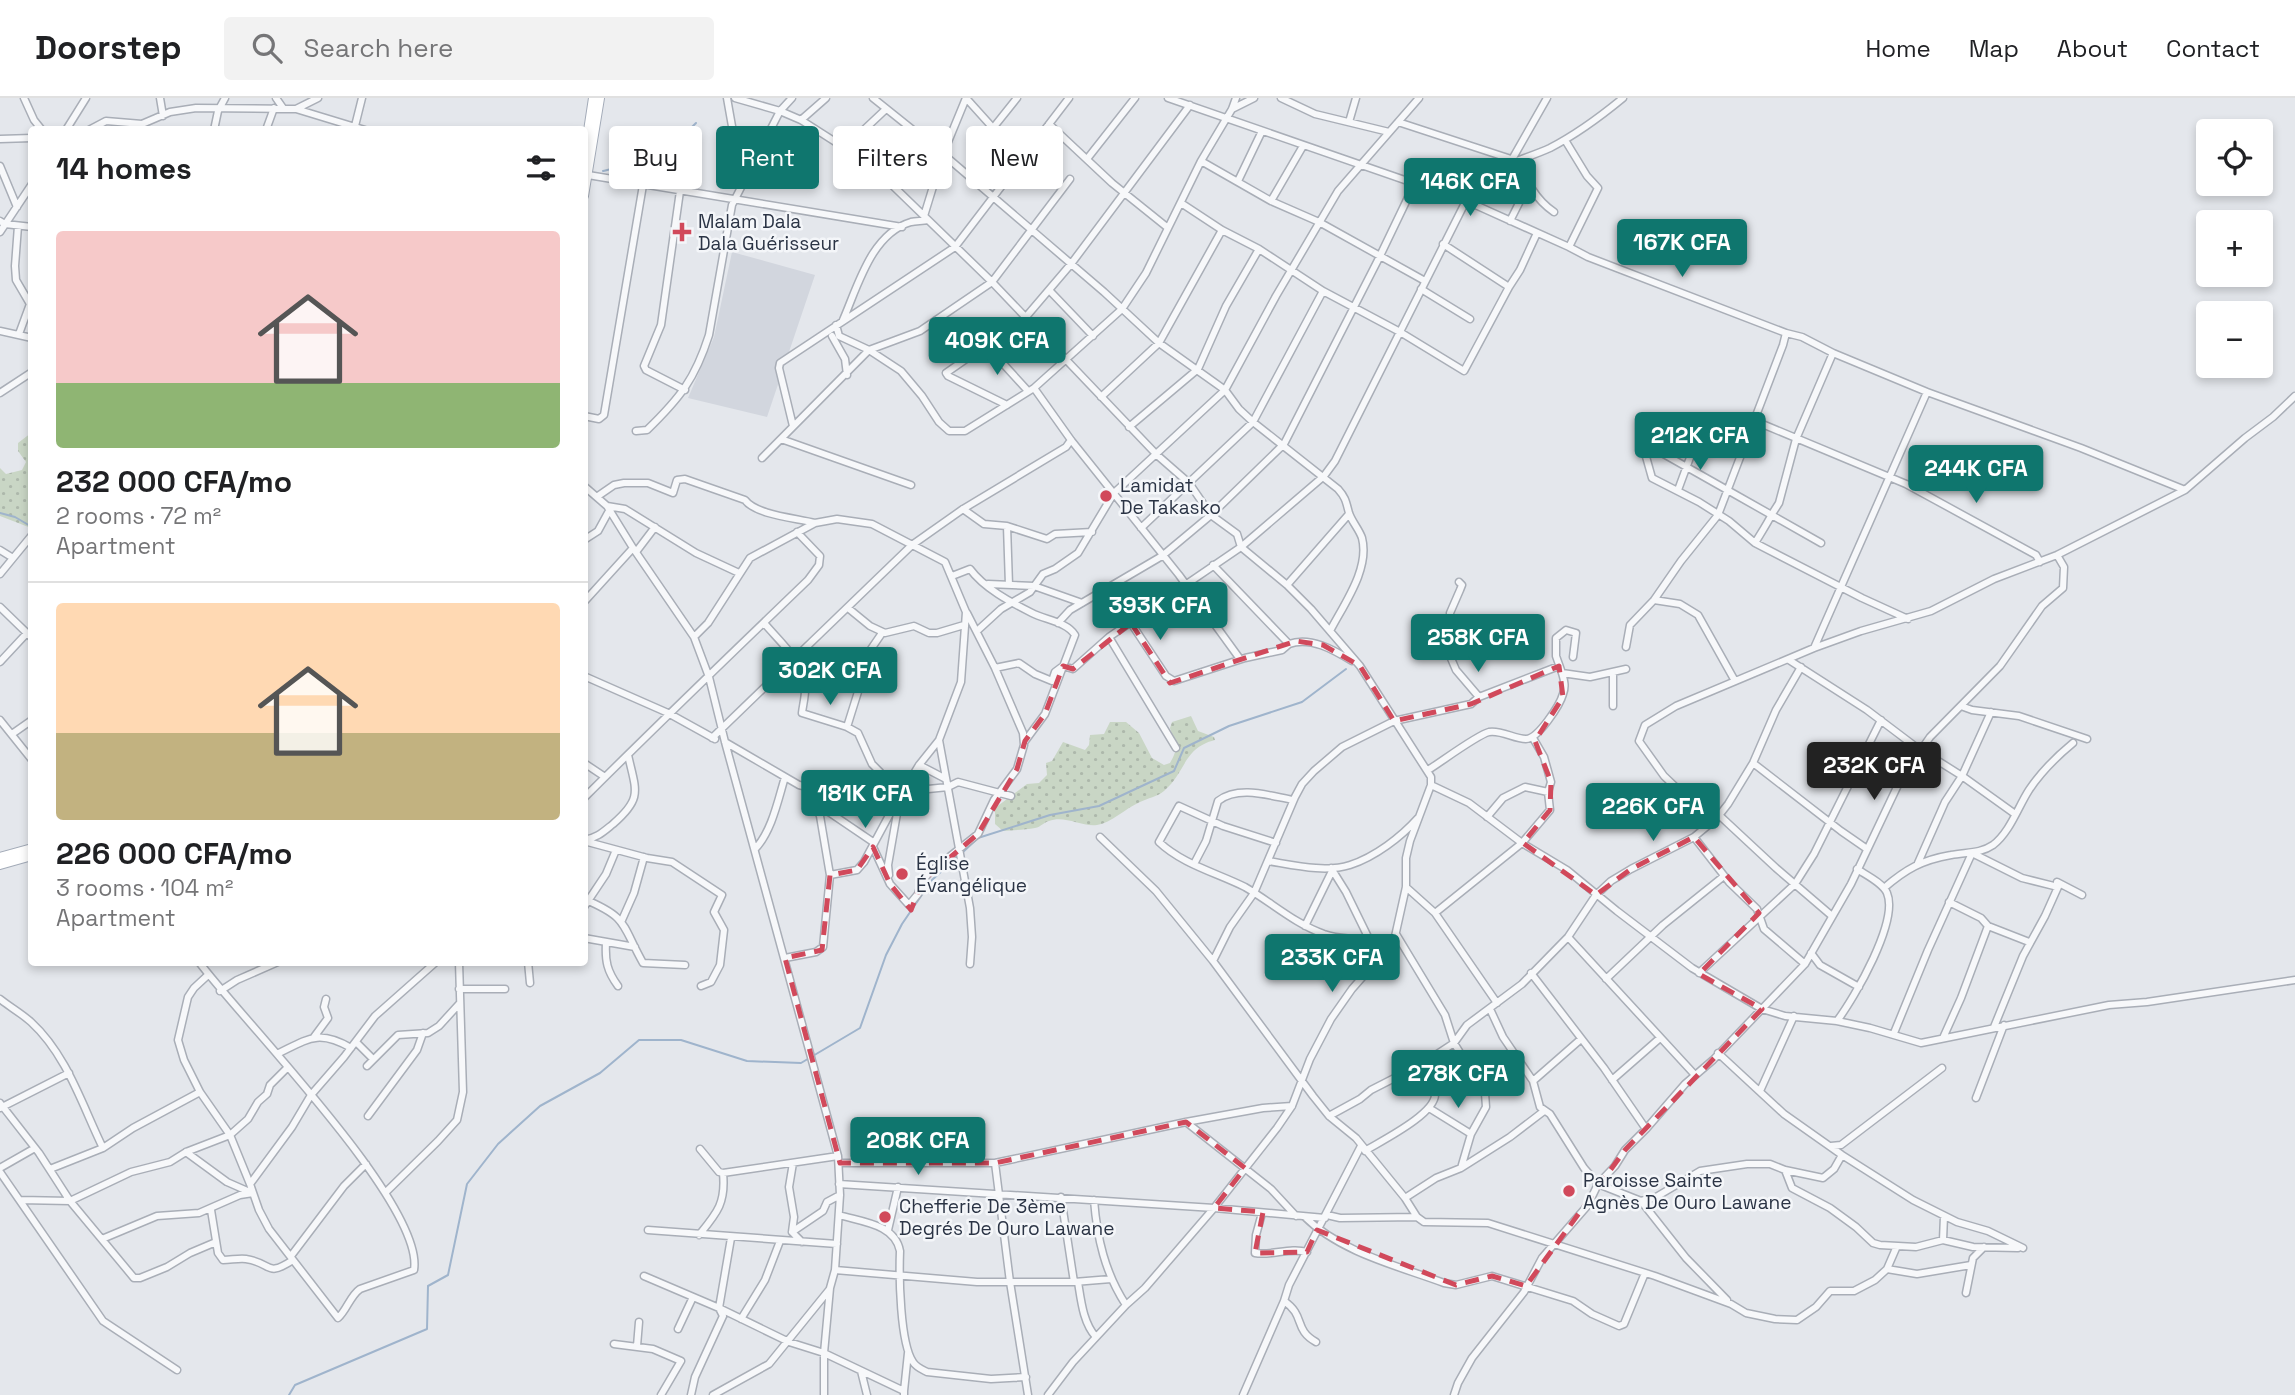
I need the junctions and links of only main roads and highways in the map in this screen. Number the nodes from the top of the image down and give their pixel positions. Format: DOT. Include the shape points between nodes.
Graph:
graph roads {
  1 [pos="593,98"];
  2 [pos="600,98"];
  3 [pos="588,131"];
  4 [pos="588,175"];
  5 [pos="28,849"];
  6 [pos="0,857"];
  7 [pos="28,857"];
  8 [pos="0,865"];
  1 -- 3 [label="main road"];
  2 -- 4 [label="main road"];
  5 -- 6 [label="main road"];
  7 -- 8 [label="main road"];
}
